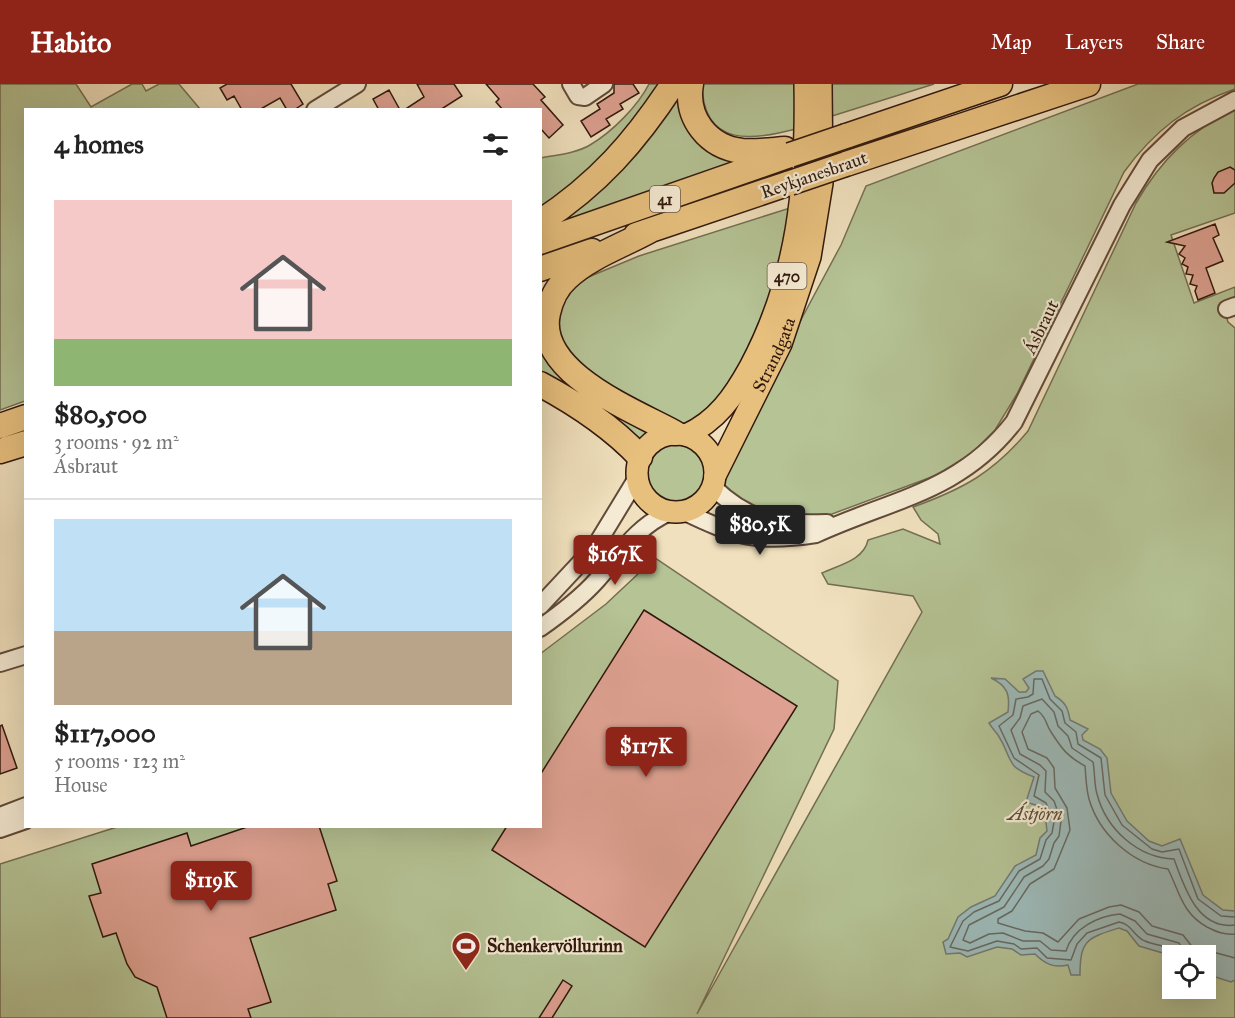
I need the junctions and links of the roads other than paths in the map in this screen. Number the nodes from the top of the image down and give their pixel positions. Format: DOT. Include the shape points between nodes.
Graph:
graph roads {
  1 [pos="357,84"];
  2 [pos="571,84"];
  3 [pos="604,84"];
  4 [pos="673,84"];
  5 [pos="691,84"];
  6 [pos="805,84"];
  7 [pos="821,84"];
  8 [pos="1000,84"];
  9 [pos="1088,84"];
  10 [pos="1235,100"];
  11 [pos="318,108"];
  12 [pos="790,152"];
  13 [pos="542,221"];
  14 [pos="651,230"];
  15 [pos="542,241"];
  16 [pos="542,268"];
  17 [pos="542,385"];
  18 [pos="24,418"];
  19 [pos="0,426"];
  20 [pos="681,434"];
  21 [pos="24,443"];
  22 [pos="0,451"];
  23 [pos="638,467"];
  24 [pos="714,481"];
  25 [pos="676,512"];
  26 [pos="843,522"];
  27 [pos="542,604"];
  28 [pos="542,627"];
  29 [pos="24,656"];
  30 [pos="0,663"];
  31 [pos="24,807"];
  32 [pos="0,816"];
  33 [pos="24,821"];
  34 [pos="0,829"];
  1 -- 11 [label="street"];
  2 -- 3 [label="street" via="578,96 585,97"];
  4 -- 13 [label="highway" via="647,125 610,168"];
  5 -- 12 [label="highway" via="694,118 711,139 741,150"];
  6 -- 20 [label="main road, Strandgata / 470" via="802,199 795,245 780,299 763,342 730,400 711,421"];
  7 -- 24 [label="main road, Strandgata / 470" via="822,183 810,257 781,344"];
  8 -- 12 [label="highway, Reykjanesbraut / 41, bridge"];
  9 -- 14 [label="highway, Reykjanesbraut / 41, bridge"];
  10 -- 26 [label="street, Ásbraut" via="1183,128 1150,159 1122,205 1030,393 1000,441 953,478"];
  12 -- 15 [label="highway, Reykjanesbraut / 41"];
  14 -- 16 [label="highway, Reykjanesbraut / 41"];
  14 -- 20 [label="highway" via="569,276 554,295 547,329 556,353 579,379"];
  17 -- 23 [label="highway" via="616,433"];
  18 -- 19 [label="highway"];
  20 -- 23 [label="main road, 470" via="653,441"];
  20 -- 24 [label="main road" via="696,439 711,455"];
  21 -- 22 [label="highway"];
  23 -- 25 [label="main road" via="639,488 652,504"];
  23 -- 27 [label="street" via="595,547"];
  24 -- 25 [label="main road, 470" via="701,503"];
  24 -- 26 [label="street, Ásbraut" via="733,506 747,514 790,524"];
  25 -- 26 [label="street, Ásbraut" via="760,539 816,534"];
  25 -- 28 [label="street" via="645,525 595,582"];
  29 -- 30 [label="street"];
  31 -- 32 [label="street"];
  33 -- 34 [label="street"];
}
